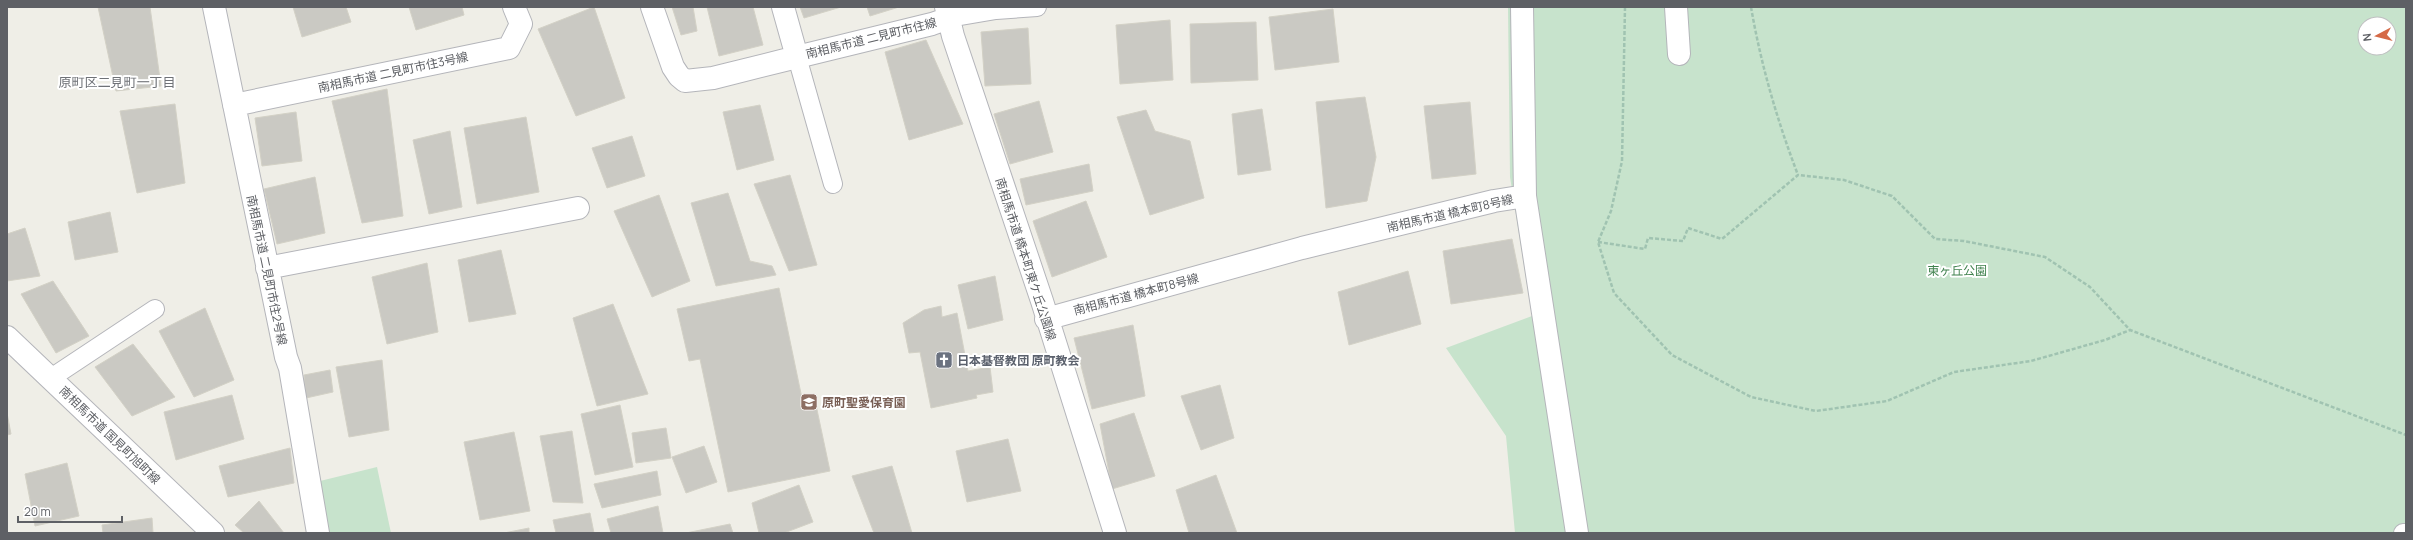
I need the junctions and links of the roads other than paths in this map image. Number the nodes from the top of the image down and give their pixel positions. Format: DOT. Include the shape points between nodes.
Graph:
graph roads {
  1 [pos="214,7"];
  2 [pos="514,7"];
  3 [pos="652,7"];
  4 [pos="783,7"];
  5 [pos="1037,7"];
  6 [pos="1522,7"];
  7 [pos="1676,7"];
  8 [pos="947,12"];
  9 [pos="1679,54"];
  10 [pos="797,57"];
  11 [pos="234,105"];
  12 [pos="833,184"];
  13 [pos="1525,196"];
  14 [pos="578,208"];
  15 [pos="266,268"];
  16 [pos="155,309"];
  17 [pos="1046,318"];
  18 [pos="7,337"];
  19 [pos="51,378"];
  20 [pos="212,533"];
  21 [pos="318,533"];
  22 [pos="1115,533"];
  23 [pos="1577,533"];
  1 -- 11 [label="street, 南相馬市道 二見町市住2号線"];
  2 -- 11 [label="street, 南相馬市道 二見町市住3号線" via="521,24 509,48"];
  3 -- 10 [label="street" via="673,67 685,81 713,78"];
  4 -- 10 [label="street, 南相馬市道 二見町市住線"];
  5 -- 8 [label="lane"];
  6 -- 13 [label="street"];
  7 -- 9 [label="street"];
  8 -- 10 [label="street, 南相馬市道 二見町市住線" via="932,24"];
  8 -- 17 [label="street, 南相馬市道 橋本町東ケ丘公園線"];
  10 -- 12 [label="lane"];
  11 -- 15 [label="street, 南相馬市道 二見町市住2号線"];
  13 -- 17 [label="street, 南相馬市道 橋本町8号線" via="1494,201 1302,248"];
  13 -- 23 [label="street, 南相馬市道 橋本町8号線"];
  14 -- 15 [label="street"];
  15 -- 21 [label="street, 南相馬市道 二見町市住2号線" via="290,368"];
  16 -- 19 [label="lane"];
  17 -- 22 [label="street, 南相馬市道 橋本町東ケ丘公園線"];
  18 -- 19 [label="street, 南相馬市道 国見町旭町線"];
  19 -- 20 [label="street, 南相馬市道 国見町旭町線"];
}
